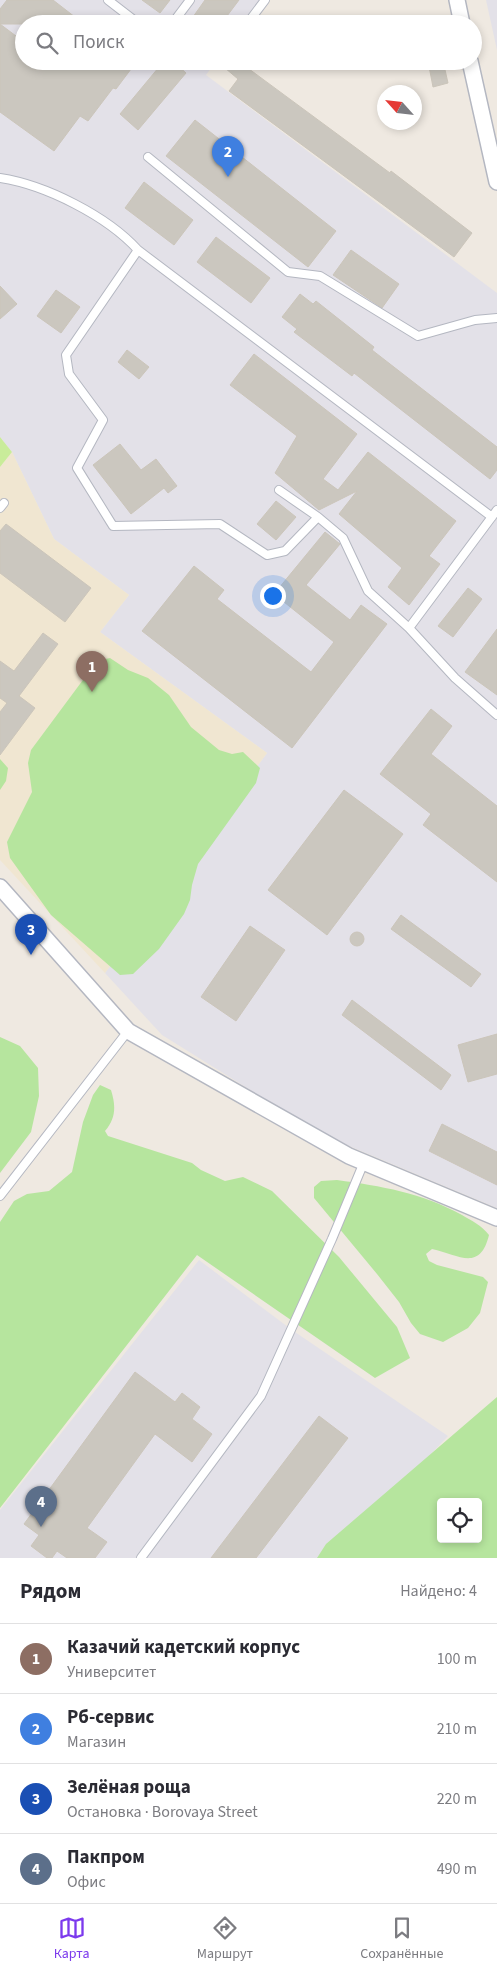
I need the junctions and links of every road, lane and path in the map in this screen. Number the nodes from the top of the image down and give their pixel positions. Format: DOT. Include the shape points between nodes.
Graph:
graph roads {
  1 [pos="108,0"];
  2 [pos="190,0"];
  3 [pos="265,0"];
  4 [pos="457,0"];
  5 [pos="127,15"];
  6 [pos="179,15"];
  7 [pos="254,15"];
  8 [pos="460,15"];
  9 [pos="472,70"];
  10 [pos="148,157"];
  11 [pos="0,178"];
  12 [pos="497,182"];
  13 [pos="138,250"];
  14 [pos="497,318"];
  15 [pos="279,490"];
  16 [pos="494,514"];
  17 [pos="318,517"];
  18 [pos="409,628"];
  19 [pos="497,715"];
  20 [pos="0,887"];
  21 [pos="128,1031"];
  22 [pos="364,1162"];
  23 [pos="0,1196"];
  24 [pos="497,1218"];
  25 [pos="142,1558"];
  1 -- 5 [label="lane"];
  2 -- 6 [label="lane"];
  3 -- 7 [label="lane"];
  4 -- 8 [label="street"];
  9 -- 12 [label="street"];
  10 -- 14 [label="lane" via="288,272 320,276 418,336 475,320"];
  11 -- 13 [label="lane" via="20,181 91,212"];
  13 -- 16 [label="lane"];
  13 -- 17 [label="lane" via="66,355 69,374 103,420 77,468 113,526 220,524 267,555 284,551"];
  15 -- 17 [label="lane"];
  16 -- 18 [label="lane"];
  17 -- 18 [label="lane" via="342,538 368,591"];
  18 -- 19 [label="lane" via="455,678"];
  20 -- 21 [label="street"];
  21 -- 22 [label="street"];
  21 -- 23 [label="lane"];
  22 -- 24 [label="street"];
  22 -- 25 [label="lane" via="261,1396"];
}
